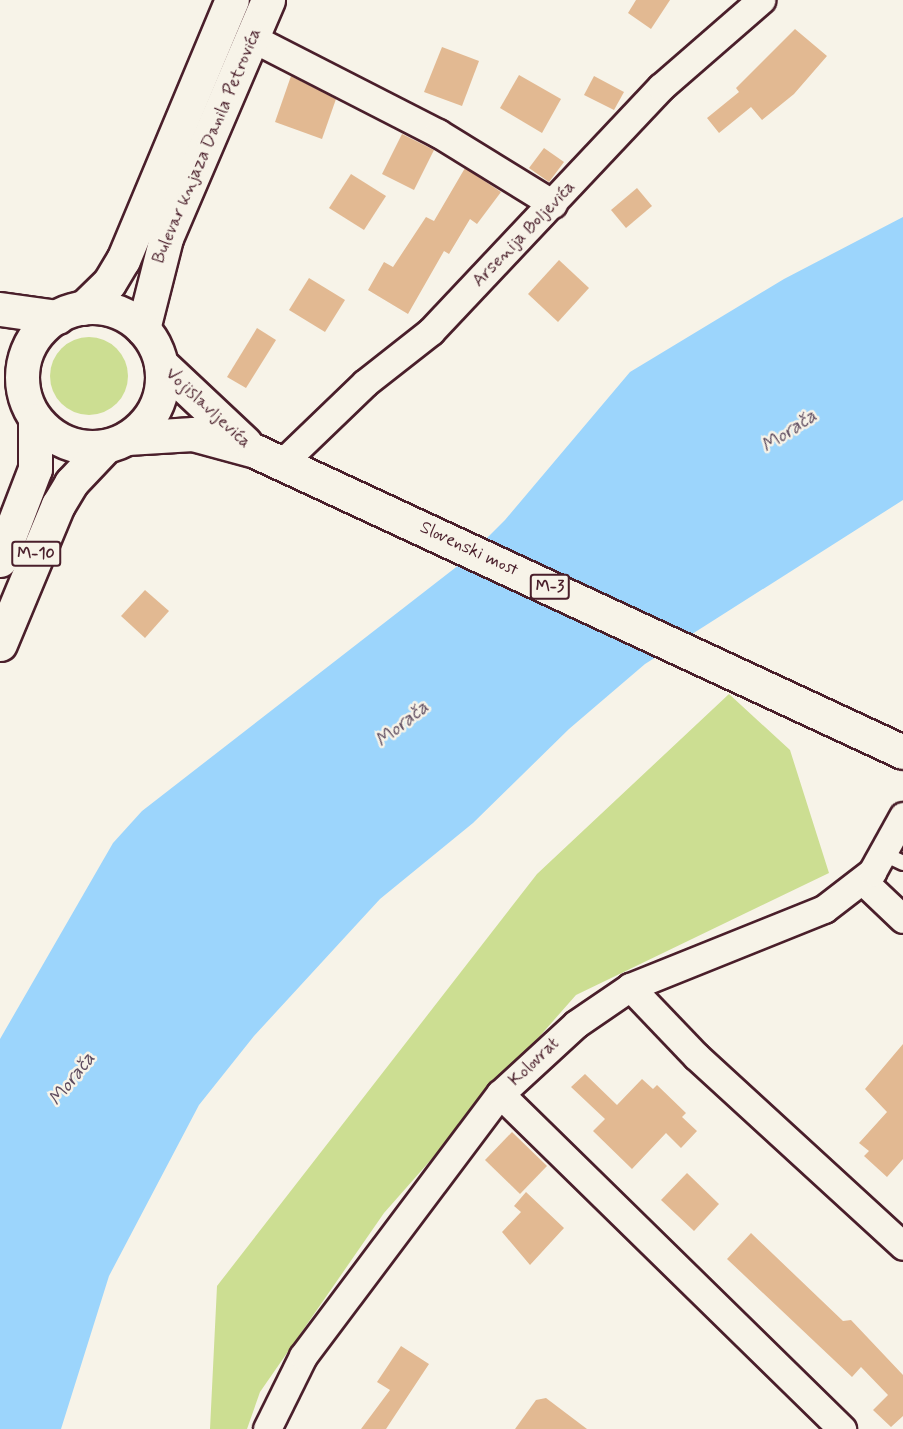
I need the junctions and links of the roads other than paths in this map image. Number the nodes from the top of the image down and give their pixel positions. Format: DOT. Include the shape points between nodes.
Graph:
graph roads {
  1 [pos="232,0"];
  2 [pos="268,0"];
  3 [pos="761,0"];
  4 [pos="252,38"];
  5 [pos="553,204"];
  6 [pos="0,309"];
  7 [pos="70,312"];
  8 [pos="143,329"];
  9 [pos="161,364"];
  10 [pos="11,370"];
  11 [pos="35,420"];
  12 [pos="116,442"];
  13 [pos="282,463"];
  14 [pos="0,560"];
  15 [pos="0,644"];
  16 [pos="903,752"];
  17 [pos="903,816"];
  18 [pos="894,859"];
  19 [pos="863,881"];
  20 [pos="903,919"];
  21 [pos="630,987"];
  22 [pos="500,1094"];
  23 [pos="903,1246"];
  24 [pos="267,1429"];
  25 [pos="842,1429"];
  1 -- 7 [label="main road, Bulevar knjaza Danila Petrovića" via="123,260 109,283"];
  2 -- 4 [label="main road, Bulevar knjaza Danila Petrovića"];
  3 -- 5 [label="street, Arsenija Boljevića" via="661,87"];
  4 -- 5 [label="street" via="438,133"];
  4 -- 8 [label="main road, Bulevar knjaza Danila Petrovića" via="166,238"];
  5 -- 13 [label="street, Arsenija Boljevića" via="430,331 365,383"];
  6 -- 7 [label="main road, M-3"];
  7 -- 8 [label="main road, M-3" via="122,313"];
  7 -- 10 [label="main road" via="30,344"];
  8 -- 9 [label="main road, M-3"];
  9 -- 12 [label="main road" via="156,407"];
  9 -- 13 [label="main road, Vojislavljevića / M-3"];
  10 -- 11 [label="main road"];
  11 -- 12 [label="main road, M-3" via="66,443"];
  11 -- 14 [label="main road, M-10" via="35,469"];
  12 -- 13 [label="main road, Vojislavljevića / M-3" via="193,434"];
  12 -- 15 [label="main road, M-10" via="70,483"];
  13 -- 16 [label="main road, Slovenski most / M-3"];
  17 -- 18 [label="street, Kolovrat"];
  18 -- 19 [label="street, Kolovrat"];
  19 -- 20 [label="street"];
  19 -- 21 [label="street, Kolovrat" via="824,909 784,928"];
  21 -- 22 [label="street, Kolovrat" via="576,1024"];
  21 -- 23 [label="street" via="696,1056"];
  22 -- 24 [label="street, Kolovrat" via="303,1356"];
  22 -- 25 [label="street"];
}
